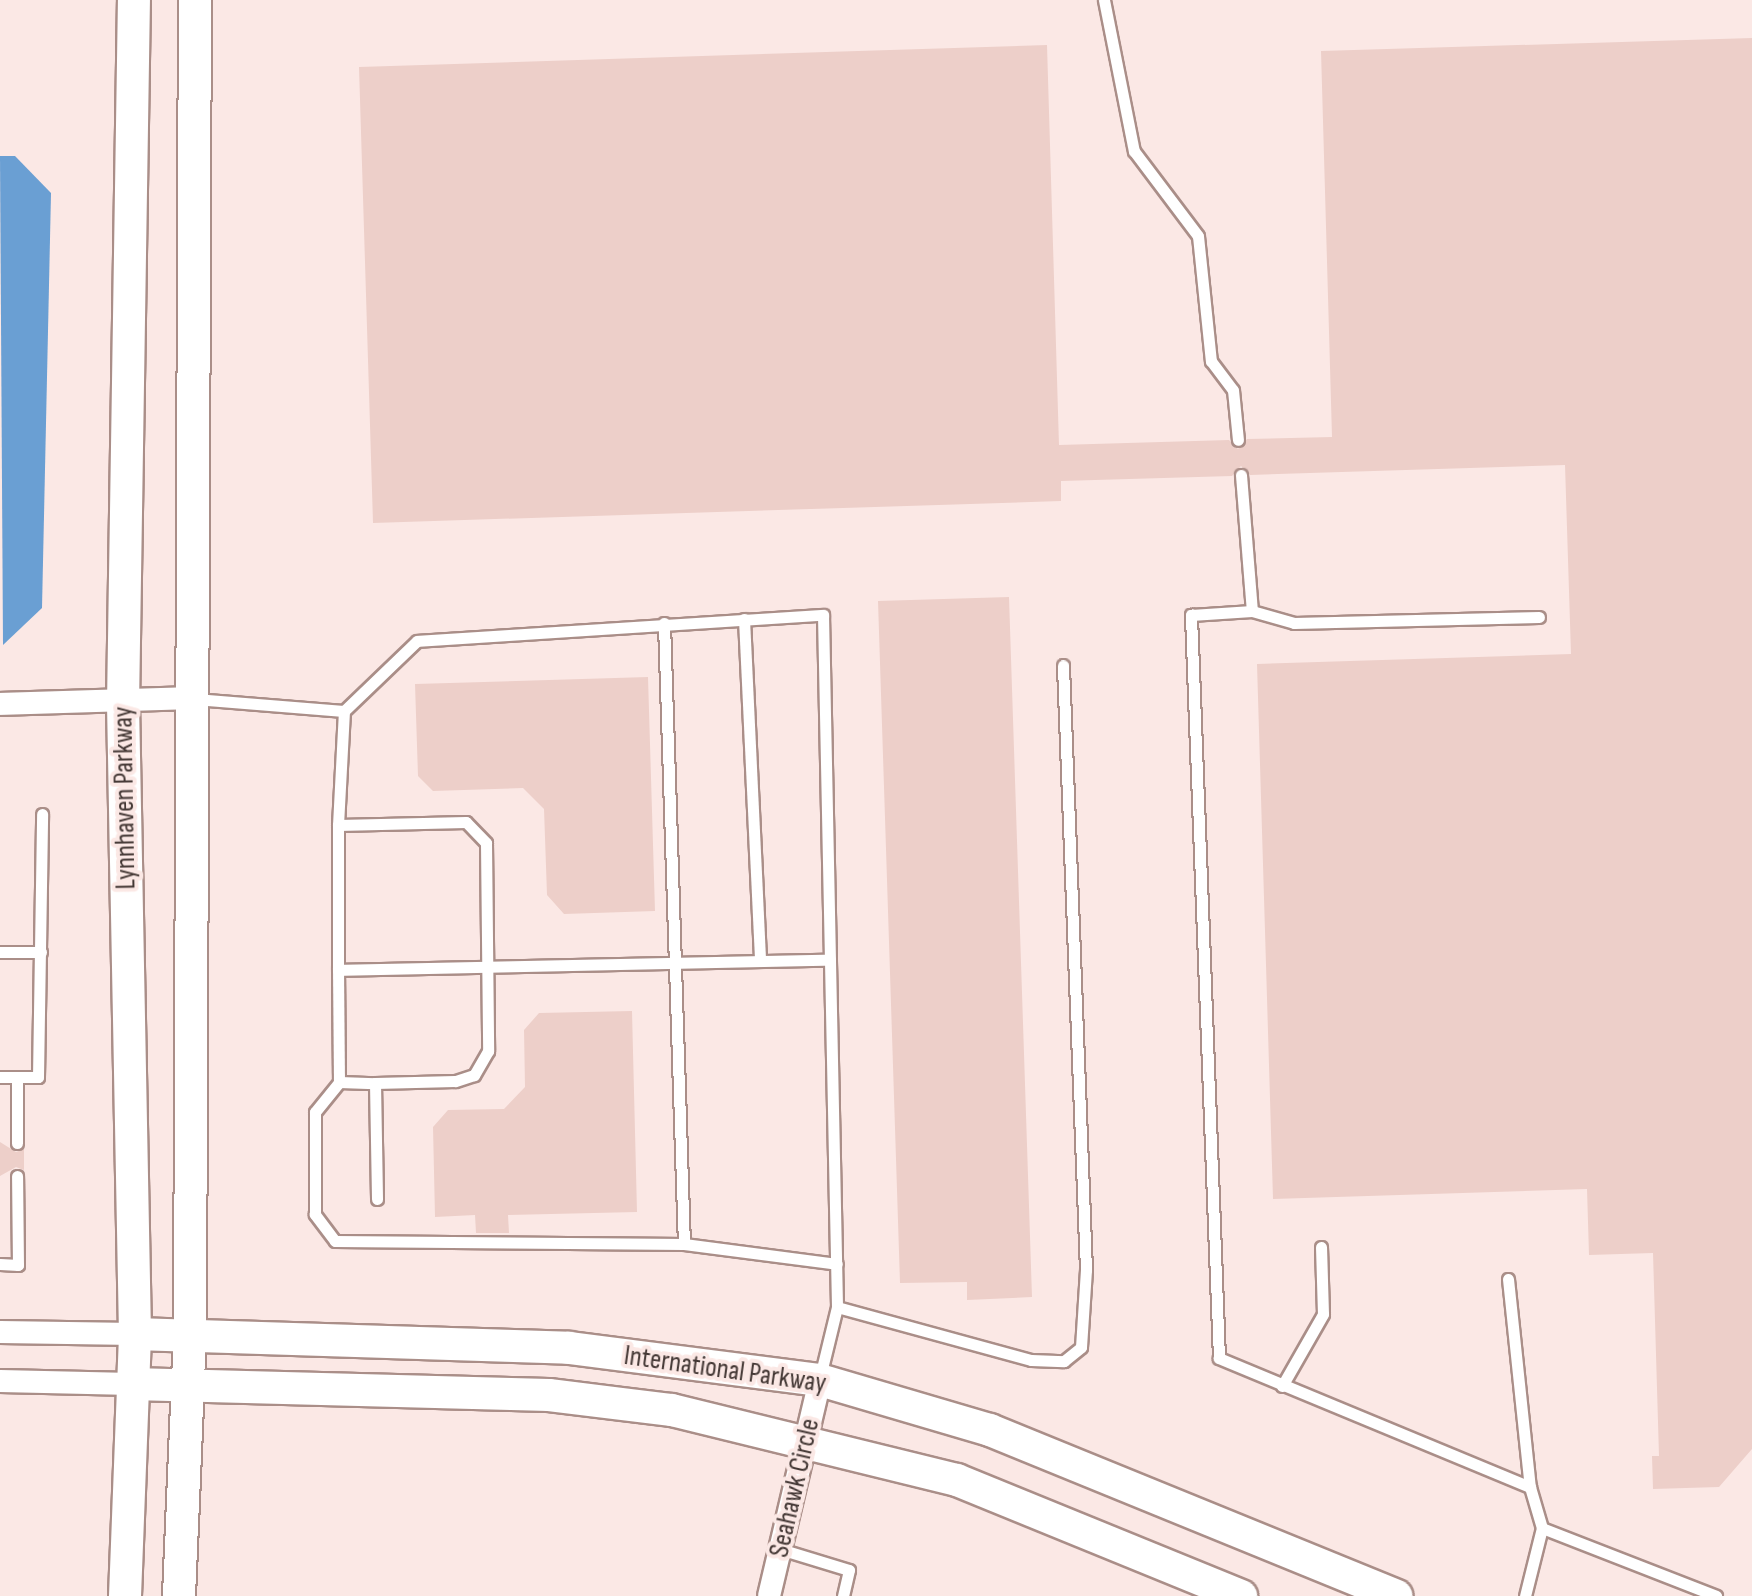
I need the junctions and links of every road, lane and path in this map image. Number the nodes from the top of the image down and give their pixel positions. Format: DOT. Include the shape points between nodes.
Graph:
graph roads {
  1 [pos="134,0"];
  2 [pos="196,0"];
  3 [pos="1104,0"];
  4 [pos="1238,440"];
  5 [pos="1241,476"];
  6 [pos="1252,612"];
  7 [pos="1539,617"];
  8 [pos="744,619"];
  9 [pos="664,623"];
  10 [pos="1063,665"];
  11 [pos="191,698"];
  12 [pos="0,704"];
  13 [pos="123,705"];
  14 [pos="344,712"];
  15 [pos="42,814"];
  16 [pos="338,825"];
  17 [pos="0,952"];
  18 [pos="41,952"];
  19 [pos="675,960"];
  20 [pos="760,960"];
  21 [pos="830,960"];
  22 [pos="485,965"];
  23 [pos="338,970"];
  24 [pos="0,1077"];
  25 [pos="17,1077"];
  26 [pos="338,1082"];
  27 [pos="375,1084"];
  28 [pos="17,1143"];
  29 [pos="17,1176"];
  30 [pos="377,1198"];
  31 [pos="684,1244"];
  32 [pos="1321,1247"];
  33 [pos="0,1264"];
  34 [pos="836,1264"];
  35 [pos="1508,1280"];
  36 [pos="837,1308"];
  37 [pos="0,1332"];
  38 [pos="135,1334"];
  39 [pos="190,1334"];
  40 [pos="820,1380"];
  41 [pos="0,1381"];
  42 [pos="187,1383"];
  43 [pos="132,1384"];
  44 [pos="1282,1386"];
  45 [pos="807,1438"];
  46 [pos="1530,1487"];
  47 [pos="1542,1528"];
  48 [pos="780,1549"];
  49 [pos="126,1596"];
  50 [pos="179,1596"];
  51 [pos="769,1596"];
  52 [pos="843,1596"];
  53 [pos="1242,1596"];
  54 [pos="1396,1596"];
  55 [pos="1525,1596"];
  56 [pos="1716,1596"];
  1 -- 13 [label="main road, Lynnhaven Parkway"];
  2 -- 11 [label="main road"];
  3 -- 4 [label="lane" via="1134,151 1198,236 1211,361 1232,390"];
  5 -- 6 [label="lane"];
  6 -- 7 [label="lane" via="1294,623"];
  6 -- 44 [label="lane" via="1191,615 1220,1358"];
  8 -- 9 [label="lane"];
  8 -- 20 [label="lane"];
  8 -- 21 [label="lane" via="823,615"];
  9 -- 14 [label="lane" via="417,641"];
  9 -- 19 [label="lane"];
  10 -- 36 [label="lane" via="1086,1270 1081,1347 1064,1361 1031,1360"];
  11 -- 13 [label="street"];
  11 -- 14 [label="lane"];
  11 -- 39 [label="main road"];
  12 -- 13 [label="street"];
  13 -- 38 [label="main road, Lynnhaven Parkway"];
  14 -- 16 [label="lane"];
  15 -- 18 [label="lane"];
  16 -- 22 [label="lane" via="466,822 486,843"];
  16 -- 23 [label="lane"];
  17 -- 18 [label="lane"];
  18 -- 25 [label="lane" via="38,1077"];
  19 -- 20 [label="lane"];
  19 -- 22 [label="lane"];
  19 -- 31 [label="lane"];
  20 -- 21 [label="lane"];
  21 -- 34 [label="lane"];
  22 -- 23 [label="lane"];
  22 -- 27 [label="lane" via="488,1051 474,1076"];
  23 -- 26 [label="lane"];
  24 -- 25 [label="lane"];
  25 -- 28 [label="lane"];
  26 -- 27 [label="lane"];
  26 -- 31 [label="lane" via="314,1112 315,1214 334,1241"];
  27 -- 30 [label="lane"];
  29 -- 33 [label="lane" via="18,1264"];
  31 -- 34 [label="lane"];
  32 -- 44 [label="lane" via="1323,1314"];
  34 -- 36 [label="lane"];
  35 -- 46 [label="lane"];
  36 -- 40 [label="lane"];
  37 -- 38 [label="street"];
  38 -- 39 [label="main road, International Parkway"];
  38 -- 43 [label="main road, Lynnhaven Parkway"];
  39 -- 40 [label="main road, International Parkway" via="570,1348"];
  39 -- 42 [label="main road"];
  40 -- 45 [label="street, Seahawk Circle"];
  40 -- 54 [label="main road, International Parkway" via="990,1430"];
  41 -- 43 [label="street"];
  42 -- 43 [label="main road, International Parkway"];
  42 -- 45 [label="main road, International Parkway" via="549,1395 672,1410"];
  42 -- 50 [label="main road"];
  43 -- 49 [label="main road, Lynnhaven Parkway"];
  44 -- 46 [label="lane"];
  45 -- 48 [label="street, Seahawk Circle"];
  45 -- 53 [label="main road, International Parkway" via="958,1480"];
  46 -- 47 [label="lane"];
  47 -- 55 [label="lane"];
  47 -- 56 [label="lane"];
  48 -- 51 [label="street, Seahawk Circle"];
  48 -- 52 [label="lane" via="849,1570"];
}
